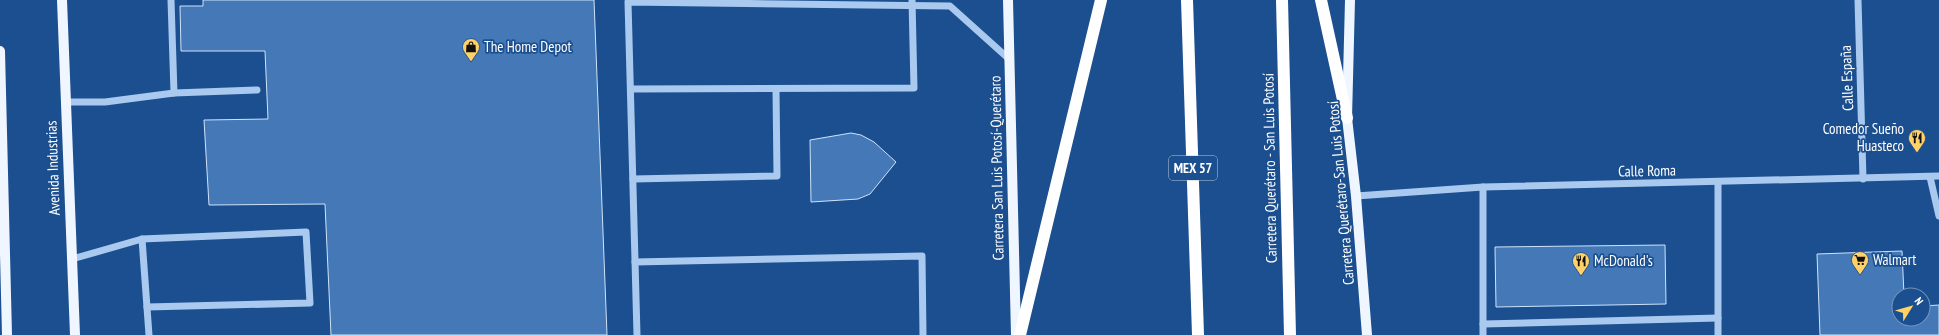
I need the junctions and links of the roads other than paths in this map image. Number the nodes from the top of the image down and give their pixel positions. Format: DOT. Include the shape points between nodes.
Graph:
graph roads {
  1 [pos="62,0"];
  2 [pos="171,0"];
  3 [pos="1008,0"];
  4 [pos="1102,0"];
  5 [pos="1187,0"];
  6 [pos="1282,0"];
  7 [pos="1321,0"];
  8 [pos="1350,0"];
  9 [pos="1858,0"];
  10 [pos="628,1"];
  11 [pos="912,3"];
  12 [pos="952,3"];
  13 [pos="0,51"];
  14 [pos="1009,59"];
  15 [pos="631,89"];
  16 [pos="776,89"];
  17 [pos="258,90"];
  18 [pos="174,93"];
  19 [pos="65,102"];
  20 [pos="1347,118"];
  21 [pos="1930,176"];
  22 [pos="1939,176"];
  23 [pos="633,179"];
  24 [pos="1862,179"];
  25 [pos="1718,182"];
  26 [pos="1483,187"];
  27 [pos="1356,196"];
  28 [pos="1939,216"];
  29 [pos="142,239"];
  30 [pos="72,260"];
  31 [pos="635,262"];
  32 [pos="3,285"];
  33 [pos="147,307"];
  34 [pos="1718,318"];
  35 [pos="1483,324"];
  36 [pos="7,335"];
  37 [pos="75,335"];
  38 [pos="149,335"];
  39 [pos="637,335"];
  40 [pos="923,335"];
  41 [pos="1016,335"];
  42 [pos="1020,335"];
  43 [pos="1198,335"];
  44 [pos="1290,335"];
  45 [pos="1367,335"];
  46 [pos="1482,335"];
  47 [pos="1718,335"];
  1 -- 19 [label="main road, Avenida Industrias"];
  2 -- 18 [label="street"];
  3 -- 14 [label="main road, Carretera San Luis Potosí-Querétaro"];
  4 -- 42 [label="highway"];
  5 -- 43 [label="highway, MEX 57"];
  6 -- 44 [label="highway, Carretera Querétaro - San Luis Potosí"];
  7 -- 20 [label="highway"];
  8 -- 20 [label="main road, Carretera Querétaro-San Luis Potosí"];
  9 -- 24 [label="street, Calle España"];
  10 -- 11 [label="street"];
  10 -- 15 [label="street"];
  11 -- 12 [label="street"];
  11 -- 16 [label="street" via="914,88"];
  12 -- 14 [label="street"];
  13 -- 32 [label="main road"];
  14 -- 41 [label="main road, Carretera San Luis Potosí-Querétaro"];
  15 -- 16 [label="street"];
  15 -- 23 [label="street"];
  16 -- 23 [label="street" via="777,176"];
  17 -- 18 [label="street"];
  18 -- 19 [label="street" via="105,102"];
  19 -- 30 [label="main road, Avenida Industrias"];
  20 -- 27 [label="main road, Carretera Querétaro-San Luis Potosí"];
  21 -- 22 [label="street, Calle Roma"];
  21 -- 24 [label="street, Calle Roma"];
  21 -- 28 [label="street"];
  23 -- 31 [label="street"];
  24 -- 25 [label="street, Calle Roma"];
  25 -- 26 [label="street, Calle Roma"];
  25 -- 34 [label="street"];
  26 -- 27 [label="street, Calle Roma"];
  26 -- 35 [label="street"];
  27 -- 45 [label="main road, Carretera Querétaro-San Luis Potosí"];
  29 -- 30 [label="street"];
  29 -- 33 [label="street"];
  29 -- 33 [label="street" via="306,232 310,303"];
  30 -- 37 [label="main road, Avenida Industrias"];
  31 -- 39 [label="street"];
  31 -- 40 [label="street" via="922,256"];
  32 -- 36 [label="main road"];
  33 -- 38 [label="street"];
  34 -- 35 [label="street"];
  34 -- 47 [label="street"];
  35 -- 46 [label="street"];
}
